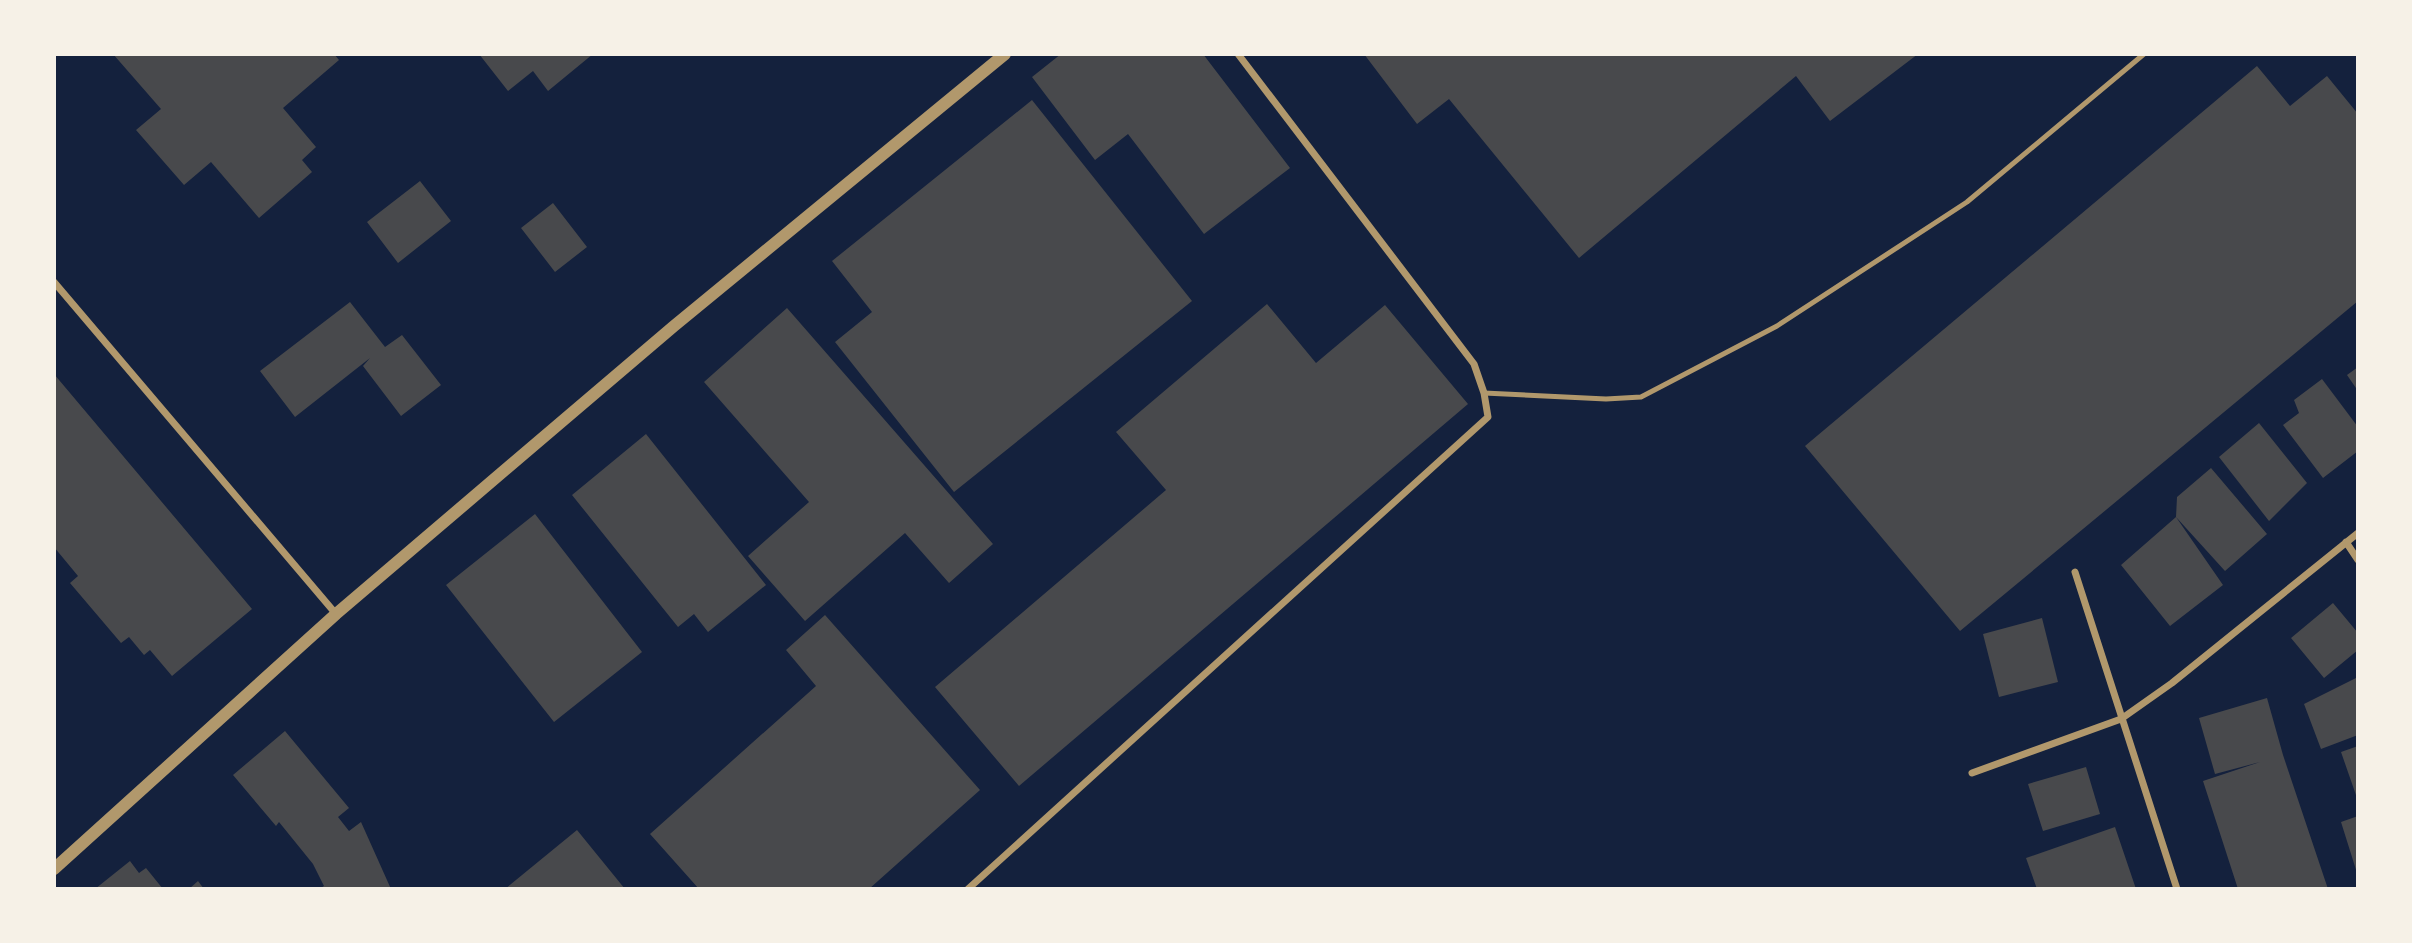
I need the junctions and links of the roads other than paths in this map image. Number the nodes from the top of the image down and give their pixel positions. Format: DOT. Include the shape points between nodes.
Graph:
graph roads {
  1 [pos="1004,54"];
  2 [pos="1238,54"];
  3 [pos="2144,54"];
  4 [pos="54,282"];
  5 [pos="1484,393"];
  6 [pos="2358,533"];
  7 [pos="2346,542"];
  8 [pos="2358,559"];
  9 [pos="2075,572"];
  10 [pos="336,614"];
  11 [pos="2121,719"];
  12 [pos="1972,773"];
  13 [pos="54,869"];
  14 [pos="968,889"];
  15 [pos="2177,889"];
  1 -- 10 [label="street"];
  2 -- 5 [label="street" via="1474,364"];
  3 -- 5 [label="lane" via="1967,202 1777,326 1641,397"];
  4 -- 10 [label="street"];
  5 -- 14 [label="street" via="1488,417"];
  6 -- 7 [label="street"];
  7 -- 8 [label="street"];
  7 -- 11 [label="street"];
  9 -- 11 [label="street"];
  10 -- 13 [label="street"];
  11 -- 12 [label="street"];
  11 -- 15 [label="street"];
}
